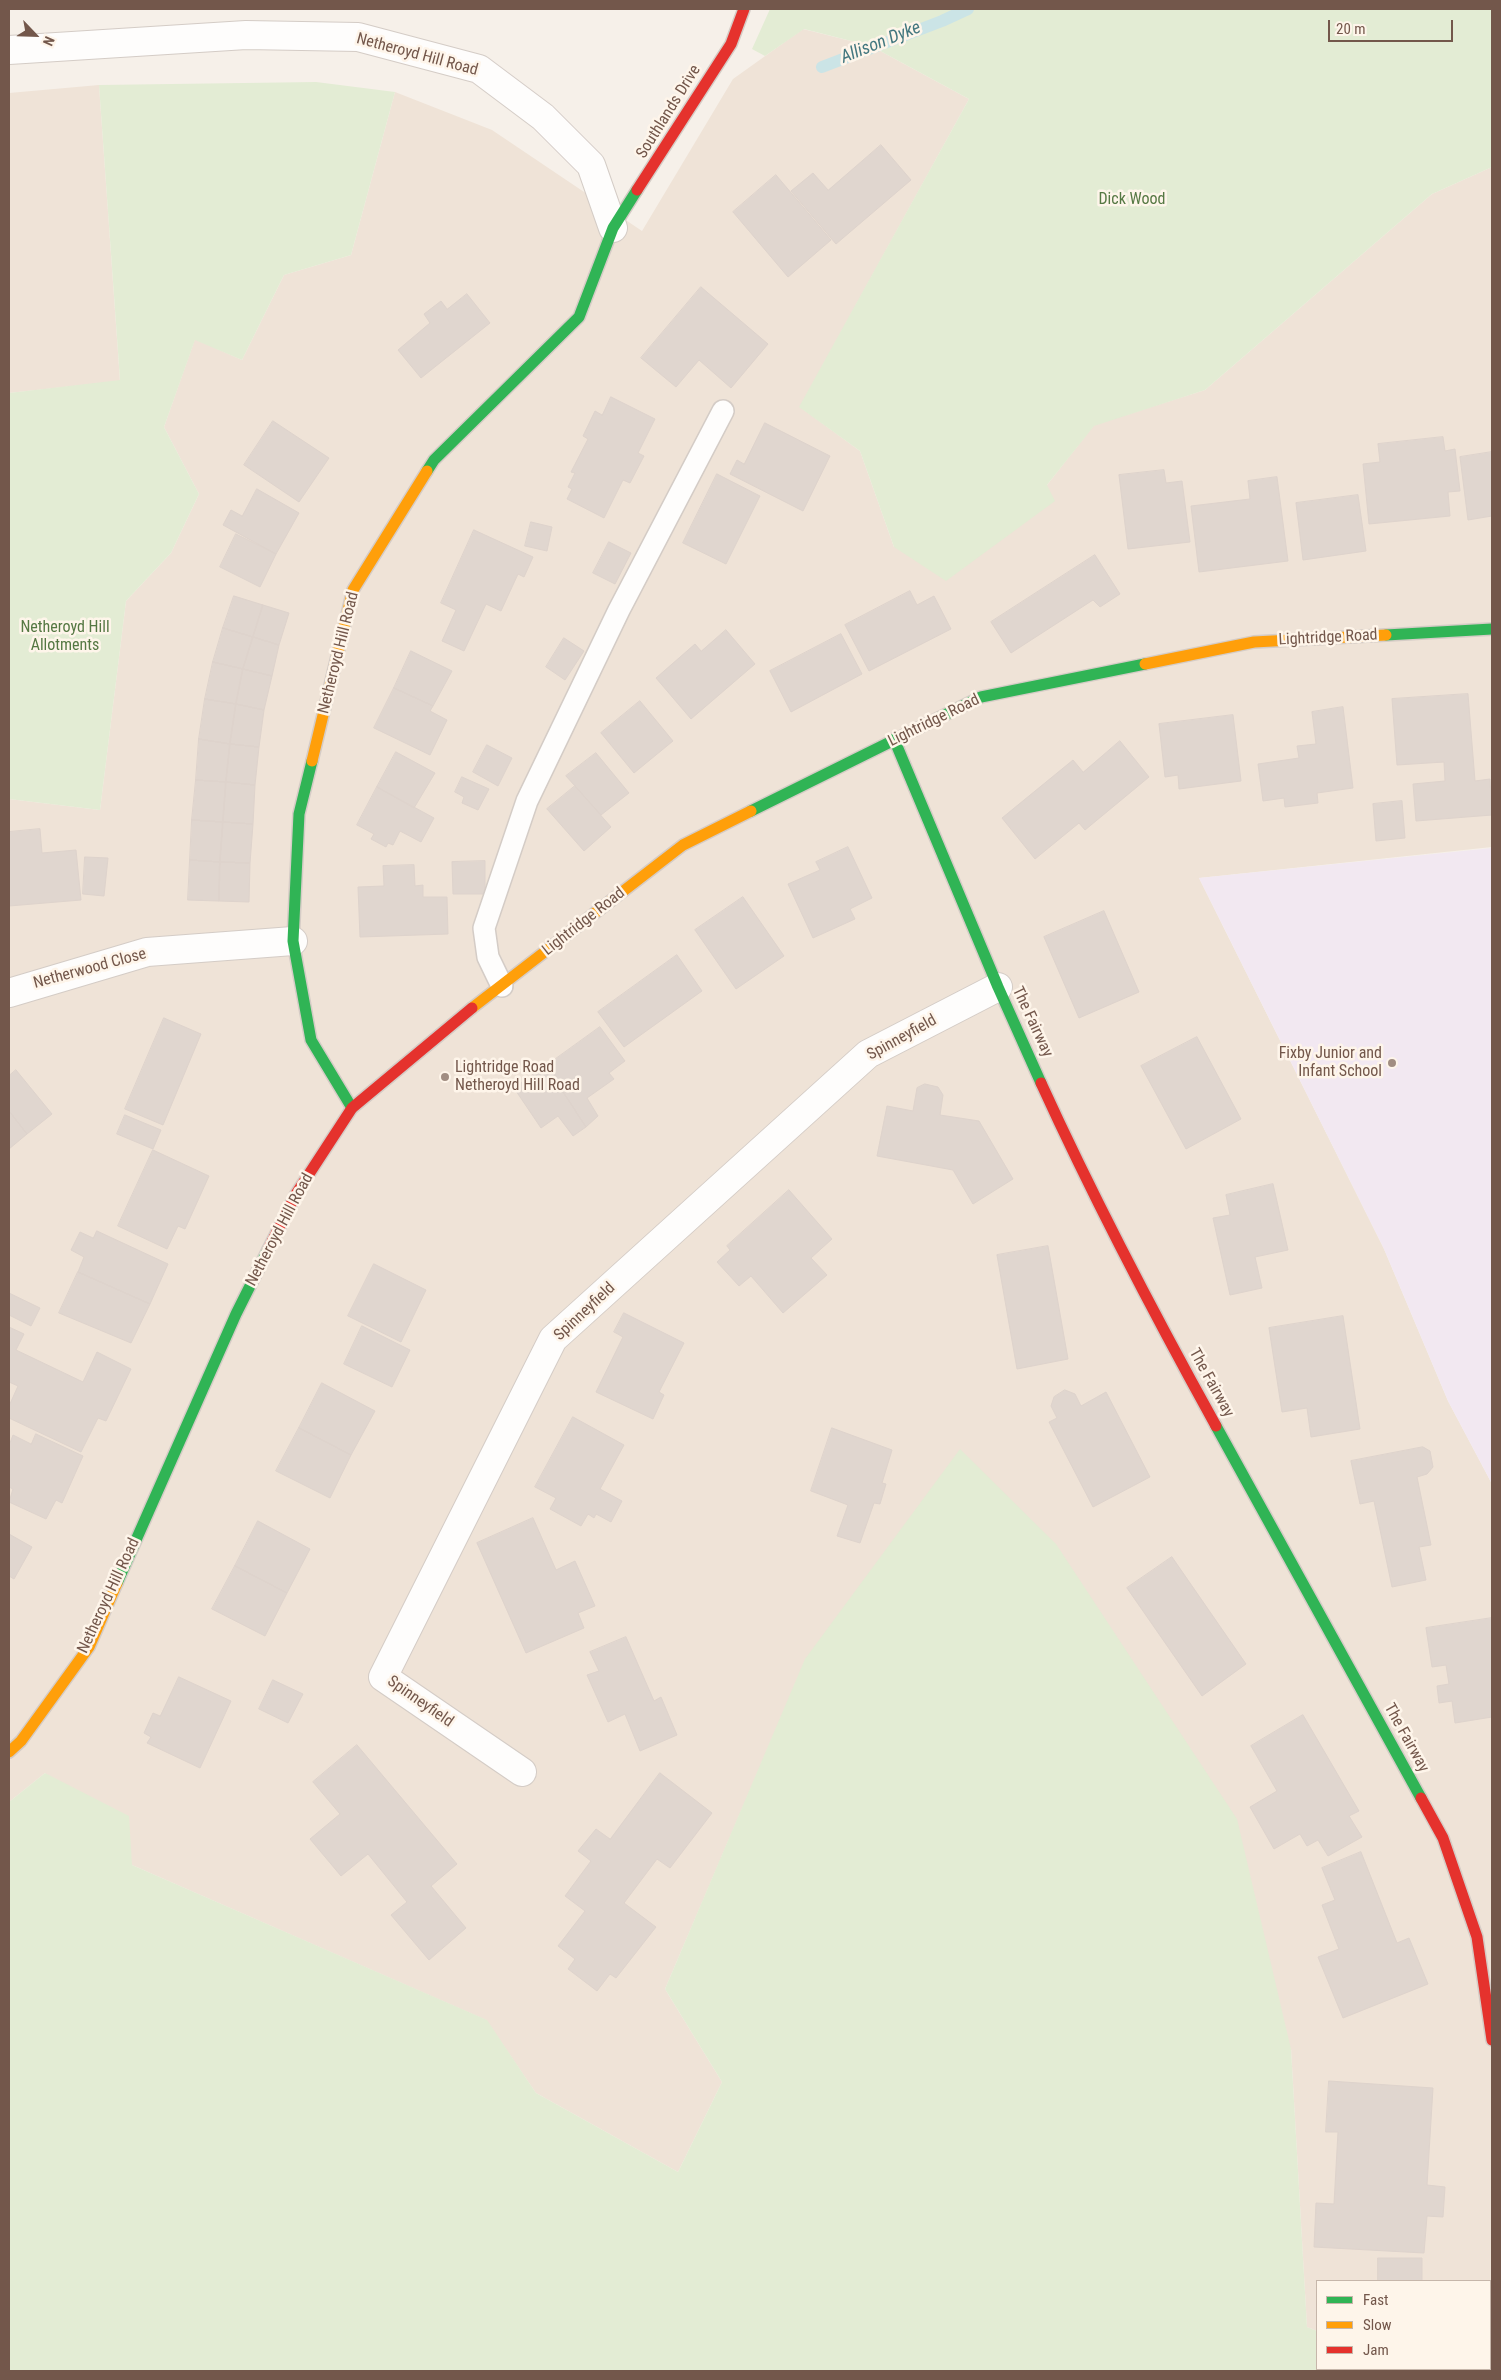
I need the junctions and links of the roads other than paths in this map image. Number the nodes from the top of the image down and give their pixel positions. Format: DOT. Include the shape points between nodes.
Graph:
graph roads {
  1 [pos="744,9"];
  2 [pos="9,50"];
  3 [pos="613,228"];
  4 [pos="723,411"];
  5 [pos="1492,629"];
  6 [pos="894,740"];
  7 [pos="293,941"];
  8 [pos="502,986"];
  9 [pos="998,987"];
  10 [pos="9,993"];
  11 [pos="352,1108"];
  12 [pos="9,1752"];
  13 [pos="522,1772"];
  14 [pos="1492,2040"];
  1 -- 3 [label="street, Southlands Drive" via="731,44"];
  2 -- 3 [label="street, Netheroyd Hill Road" via="246,35 358,37 480,69 543,117 591,165"];
  3 -- 7 [label="street, Netheroyd Hill Road" via="579,317 434,460 353,590 298,814"];
  4 -- 8 [label="lane" via="619,610 527,801 484,928 488,957"];
  5 -- 6 [label="street, Lightridge Road" via="1254,642 981,697"];
  6 -- 8 [label="street, Lightridge Road" via="683,845"];
  6 -- 9 [label="street, The Fairway"];
  7 -- 10 [label="street, Netherwood Close" via="148,952"];
  7 -- 11 [label="street, Netheroyd Hill Road" via="311,1040"];
  8 -- 11 [label="street, Lightridge Road" via="440,1033"];
  9 -- 13 [label="street, Spinneyfield" via="868,1054 554,1339 383,1677"];
  9 -- 14 [label="street, The Fairway" via="1073,1152 1182,1365 1443,1838 1477,1937"];
  11 -- 12 [label="street, Netheroyd Hill Road" via="296,1194 236,1314 88,1646 21,1741"];
}
